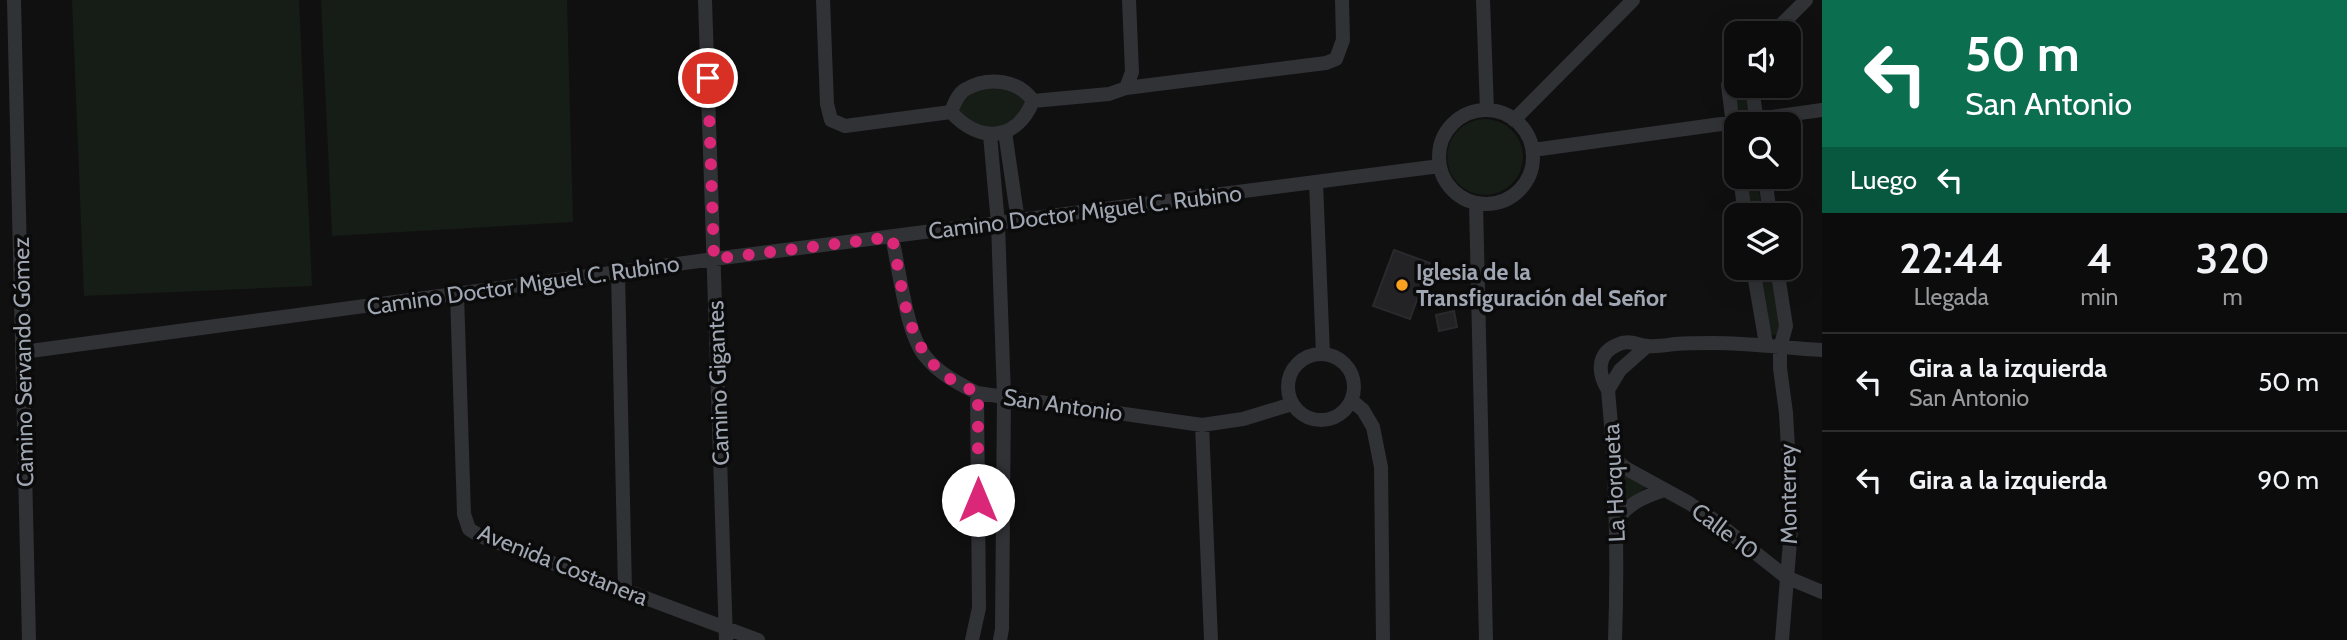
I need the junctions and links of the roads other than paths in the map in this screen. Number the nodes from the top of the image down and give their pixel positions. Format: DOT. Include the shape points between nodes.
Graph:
graph roads {
  1 [pos="14,0"];
  2 [pos="705,0"];
  3 [pos="823,0"];
  4 [pos="1129,0"];
  5 [pos="1342,0"];
  6 [pos="1483,0"];
  7 [pos="1633,0"];
  8 [pos="1806,0"];
  9 [pos="1785,21"];
  10 [pos="1126,88"];
  11 [pos="1034,101"];
  12 [pos="1487,110"];
  13 [pos="1822,110"];
  14 [pos="951,113"];
  15 [pos="1801,114"];
  16 [pos="1514,120"];
  17 [pos="1724,124"];
  18 [pos="997,133"];
  19 [pos="1533,150"];
  20 [pos="1440,166"];
  21 [pos="1316,183"];
  22 [pos="1476,203"];
  23 [pos="1018,221"];
  24 [pos="998,224"];
  25 [pos="892,237"];
  26 [pos="714,259"];
  27 [pos="618,273"];
  28 [pos="1756,280"];
  29 [pos="1779,280"];
  30 [pos="457,294"];
  31 [pos="1773,346"];
  32 [pos="1647,347"];
  33 [pos="1822,350"];
  34 [pos="23,352"];
  35 [pos="1323,354"];
  36 [pos="1608,390"];
  37 [pos="978,393"];
  38 [pos="1004,397"];
  39 [pos="1352,401"];
  40 [pos="1292,404"];
  41 [pos="1202,425"];
  42 [pos="1614,459"];
  43 [pos="1664,490"];
  44 [pos="1616,520"];
  45 [pos="1786,577"];
  46 [pos="625,590"];
  47 [pos="1822,592"];
  48 [pos="726,634"];
  49 [pos="29,640"];
  50 [pos="758,640"];
  51 [pos="972,640"];
  52 [pos="1000,640"];
  53 [pos="1211,640"];
  54 [pos="1383,640"];
  55 [pos="1486,640"];
  56 [pos="1615,640"];
  57 [pos="1782,640"];
  1 -- 34 [label="street, Camino Servando Gómez"];
  2 -- 26 [label="street, Camino Gigantes"];
  3 -- 14 [label="street" via="831,120 845,126"];
  4 -- 10 [label="street" via="1132,72"];
  5 -- 10 [label="street" via="1343,40 1336,59"];
  6 -- 12 [label="street"];
  7 -- 16 [label="street"];
  8 -- 9 [label="street"];
  10 -- 11 [label="street" via="1109,94"];
  11 -- 14 [label="street" via="1013,83 979,84 964,89"];
  11 -- 18 [label="street" via="1023,119"];
  12 -- 16 [label="street"];
  12 -- 20 [label="street" via="1473,112 1450,127 1439,153"];
  13 -- 15 [label="street"];
  14 -- 18 [label="street" via="969,129"];
  16 -- 19 [label="street" via="1524,129"];
  17 -- 19 [label="street"];
  18 -- 23 [label="street"];
  18 -- 24 [label="street"];
  19 -- 22 [label="street" via="1530,175 1513,195 1502,201"];
  20 -- 21 [label="street, Camino Doctor Miguel C. Rubino"];
  20 -- 22 [label="street" via="1450,186"];
  21 -- 23 [label="street, Camino Doctor Miguel C. Rubino"];
  21 -- 35 [label="street"];
  22 -- 55 [label="street"];
  23 -- 24 [label="street, Camino Doctor Miguel C. Rubino"];
  24 -- 25 [label="street, Camino Doctor Miguel C. Rubino"];
  24 -- 38 [label="street"];
  25 -- 26 [label="street, Camino Doctor Miguel C. Rubino"];
  25 -- 37 [label="street, San Antonio" via="919,346 949,379"];
  26 -- 27 [label="street, Camino Doctor Miguel C. Rubino"];
  26 -- 48 [label="street, Camino Gigantes"];
  27 -- 30 [label="street, Camino Doctor Miguel C. Rubino"];
  27 -- 46 [label="street"];
  28 -- 31 [label="street"];
  29 -- 31 [label="street" via="1786,326"];
  30 -- 34 [label="street, Camino Doctor Miguel C. Rubino"];
  30 -- 46 [label="street, Avenida Costanera" via="464,514 469,529"];
  31 -- 32 [label="street" via="1681,343"];
  31 -- 33 [label="street"];
  31 -- 45 [label="street, Monterrey" via="1792,517"];
  32 -- 36 [label="street, La Horqueta" via="1620,370"];
  32 -- 36 [label="street, La Horqueta" via="1624,343 1605,354 1600,366"];
  34 -- 49 [label="street, Camino Servando Gómez"];
  35 -- 39 [label="street" via="1339,359 1350,370 1355,385"];
  35 -- 40 [label="street" via="1307,357 1290,374"];
  36 -- 42 [label="street, La Horqueta"];
  37 -- 38 [label="street, San Antonio"];
  37 -- 51 [label="street" via="979,608"];
  38 -- 41 [label="street, San Antonio"];
  38 -- 52 [label="street"];
  39 -- 40 [label="street" via="1342,413 1319,421 1304,416"];
  39 -- 54 [label="street" via="1373,427 1381,467"];
  40 -- 41 [label="street, San Antonio"];
  41 -- 53 [label="street"];
  42 -- 43 [label="street, Calle 10"];
  42 -- 44 [label="street, La Horqueta"];
  43 -- 44 [label="street" via="1628,506"];
  43 -- 45 [label="street, Calle 10" via="1714,520"];
  44 -- 56 [label="street, La Horqueta"];
  45 -- 47 [label="street, Calle 10"];
  45 -- 57 [label="street, Monterrey"];
  46 -- 48 [label="street, Avenida Costanera"];
  48 -- 50 [label="street, Avenida Costanera"];
}
